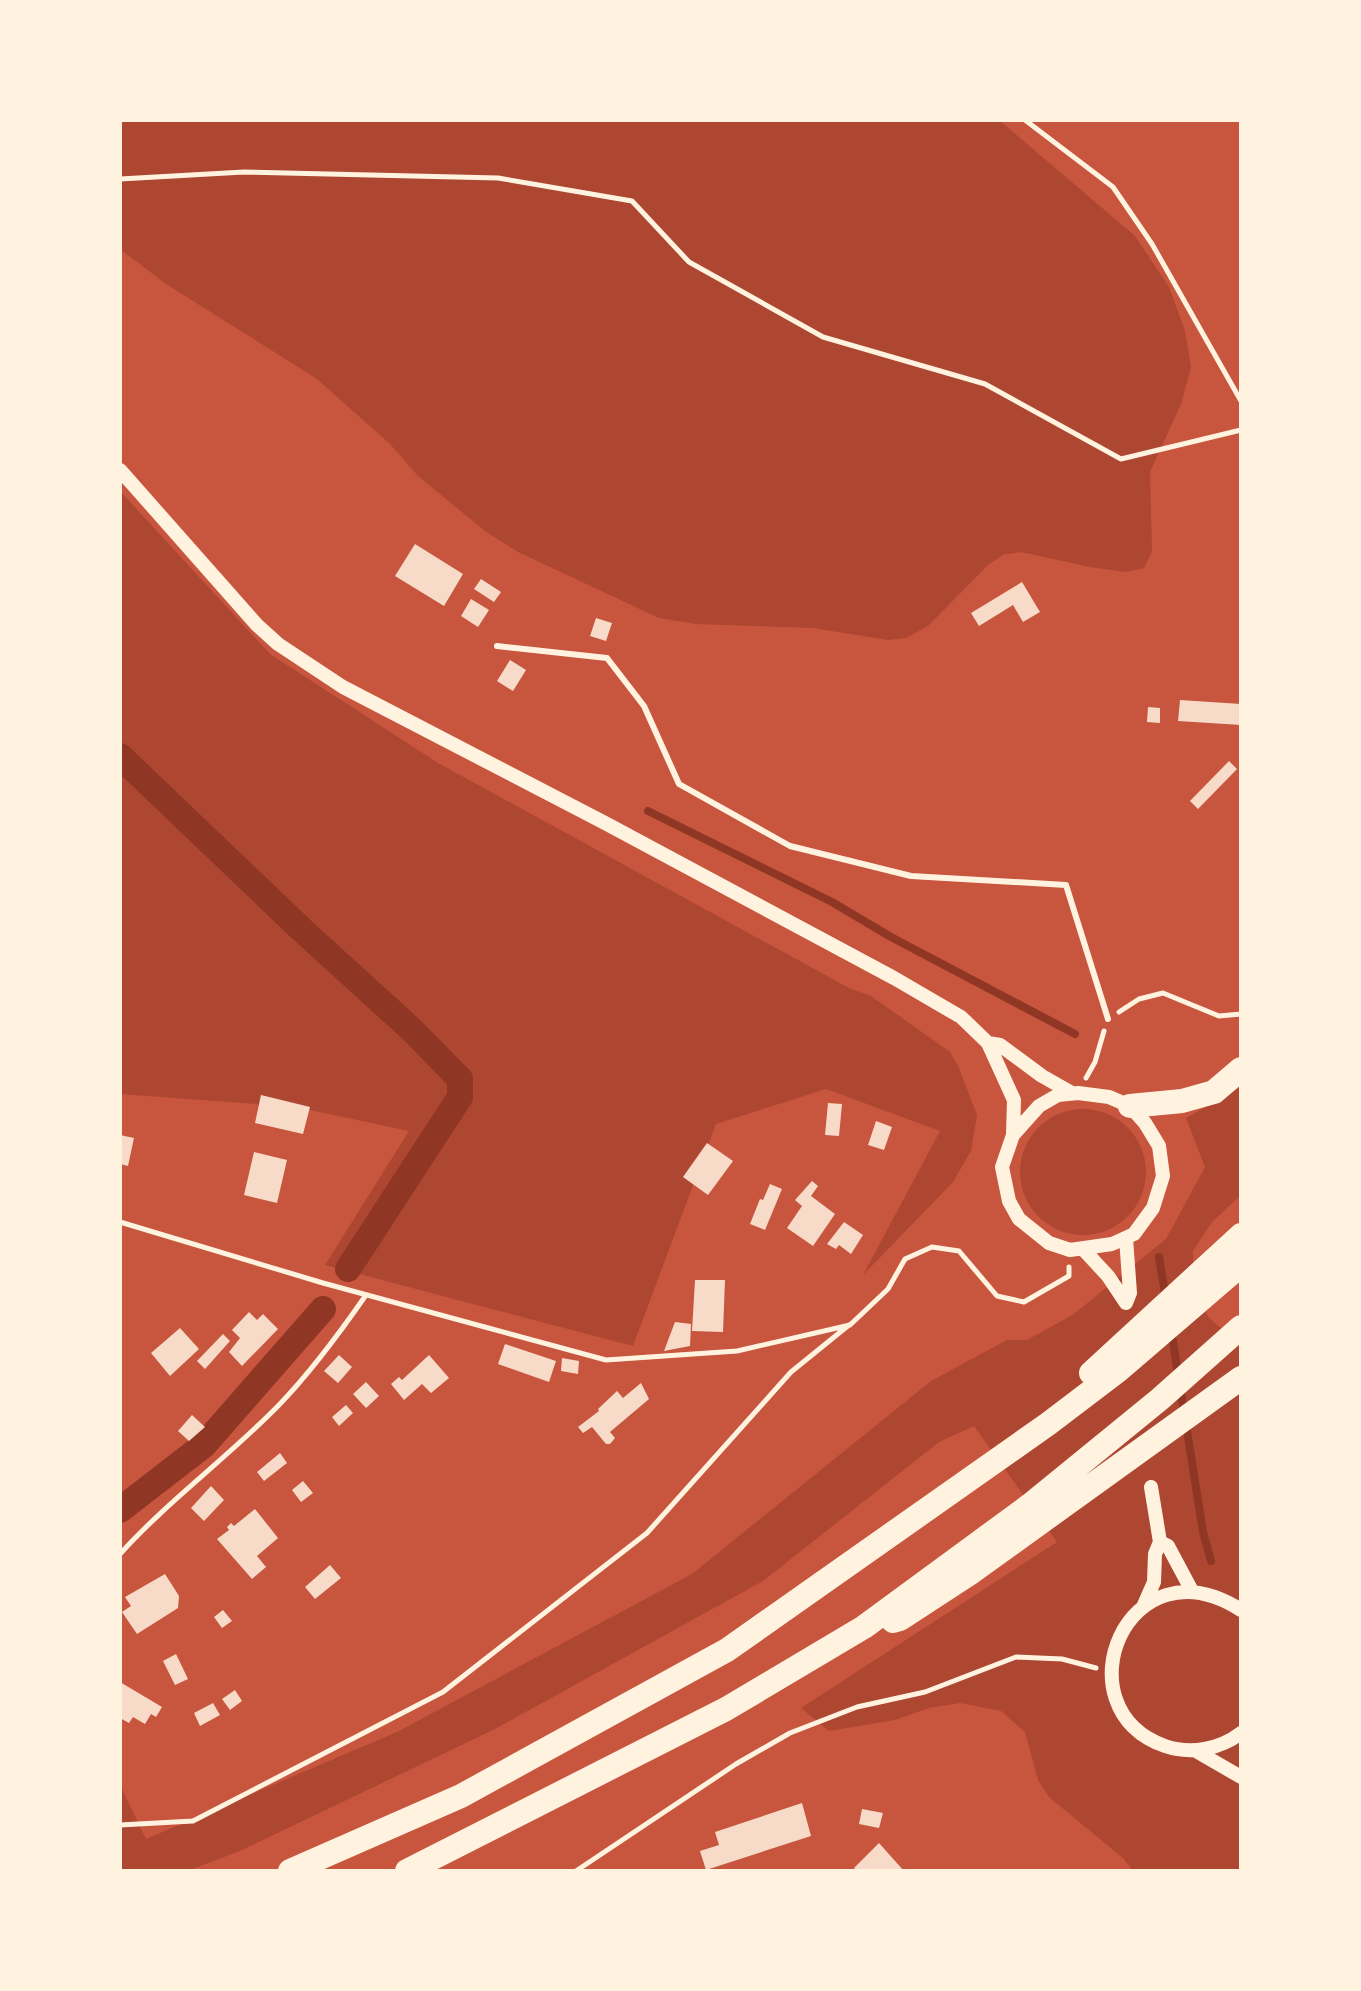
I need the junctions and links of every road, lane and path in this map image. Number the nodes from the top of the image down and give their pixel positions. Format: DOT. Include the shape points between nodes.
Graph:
graph roads {
  1 [pos="1025,120"];
  2 [pos="120,179"];
  3 [pos="1241,401"];
  4 [pos="1241,430"];
  5 [pos="120,470"];
  6 [pos="497,646"];
  7 [pos="1163,993"];
  8 [pos="1241,1014"];
  9 [pos="1108,1019"];
  10 [pos="988,1043"];
  11 [pos="1241,1069"];
  12 [pos="1072,1094"];
  13 [pos="1130,1106"];
  14 [pos="1013,1135"];
  15 [pos="120,1222"];
  16 [pos="1241,1235"];
  17 [pos="1126,1238"];
  18 [pos="1077,1250"];
  19 [pos="1241,1265"];
  20 [pos="1215,1274"];
  21 [pos="366,1295"];
  22 [pos="850,1325"];
  23 [pos="1241,1327"];
  24 [pos="1241,1378"];
  25 [pos="1151,1487"];
  26 [pos="1035,1514"];
  27 [pos="1160,1542"];
  28 [pos="120,1554"];
  29 [pos="1192,1591"];
  30 [pos="1143,1607"];
  31 [pos="1241,1610"];
  32 [pos="1111,1673"];
  33 [pos="1241,1733"];
  34 [pos="1196,1751"];
  35 [pos="1241,1777"];
  36 [pos="120,1825"];
  37 [pos="290,1871"];
  38 [pos="407,1871"];
  39 [pos="576,1871"];
  1 -- 3 [label="path" via="1113,187 1152,244"];
  2 -- 4 [label="path" via="244,172 498,178 632,201 689,262 823,337 985,384 1121,459"];
  5 -- 10 [label="street" via="257,625 311,668 894,978 961,1017"];
  6 -- 9 [label="lane" via="607,658 644,706 679,784 790,846 911,876 1066,885"];
  7 -- 8 [label="path" via="1219,1016"];
  10 -- 12 [label="street" via="1000,1045"];
  10 -- 14 [label="street" via="1014,1100"];
  11 -- 13 [label="highway" via="1214,1092"];
  12 -- 13 [label="street" via="1109,1097"];
  12 -- 14 [label="street" via="1039,1106"];
  13 -- 17 [label="street" via="1159,1146 1163,1176 1153,1208"];
  14 -- 18 [label="street" via="1002,1167 1019,1219 1049,1243"];
  15 -- 21 [label="path"];
  16 -- 20 [label="highway"];
  17 -- 18 [label="street"];
  17 -- 18 [label="street" via="1126,1303 1108,1276"];
  18 -- 22 [label="path" via="1069,1276 1024,1302 997,1296 959,1251 932,1247 905,1259 888,1289"];
  19 -- 20 [label="highway"];
  20 -- 37 [label="highway" via="1119,1370 727,1650 461,1796"];
  21 -- 22 [label="path" via="606,1360 737,1351"];
  21 -- 28 [label="path" via="278,1406"];
  22 -- 36 [label="path" via="791,1372 647,1533 443,1692 193,1821"];
  23 -- 26 [label="highway"];
  24 -- 26 [label="highway"];
  25 -- 27 [label="street"];
  26 -- 38 [label="highway" via="864,1627 726,1709"];
  27 -- 29 [label="street" via="1168,1546"];
  27 -- 30 [label="street" via="1154,1582"];
  29 -- 30 [label="street" via="1166,1595"];
  29 -- 31 [label="street" via="1221,1597"];
  30 -- 32 [label="street" via="1119,1636"];
  32 -- 34 [label="street" via="1114,1694 1137,1730 1154,1742"];
  32 -- 39 [label="path" via="1062,1659 1016,1657 925,1692 857,1707 790,1733 736,1764"];
  33 -- 34 [label="street"];
  34 -- 35 [label="street"];
}
